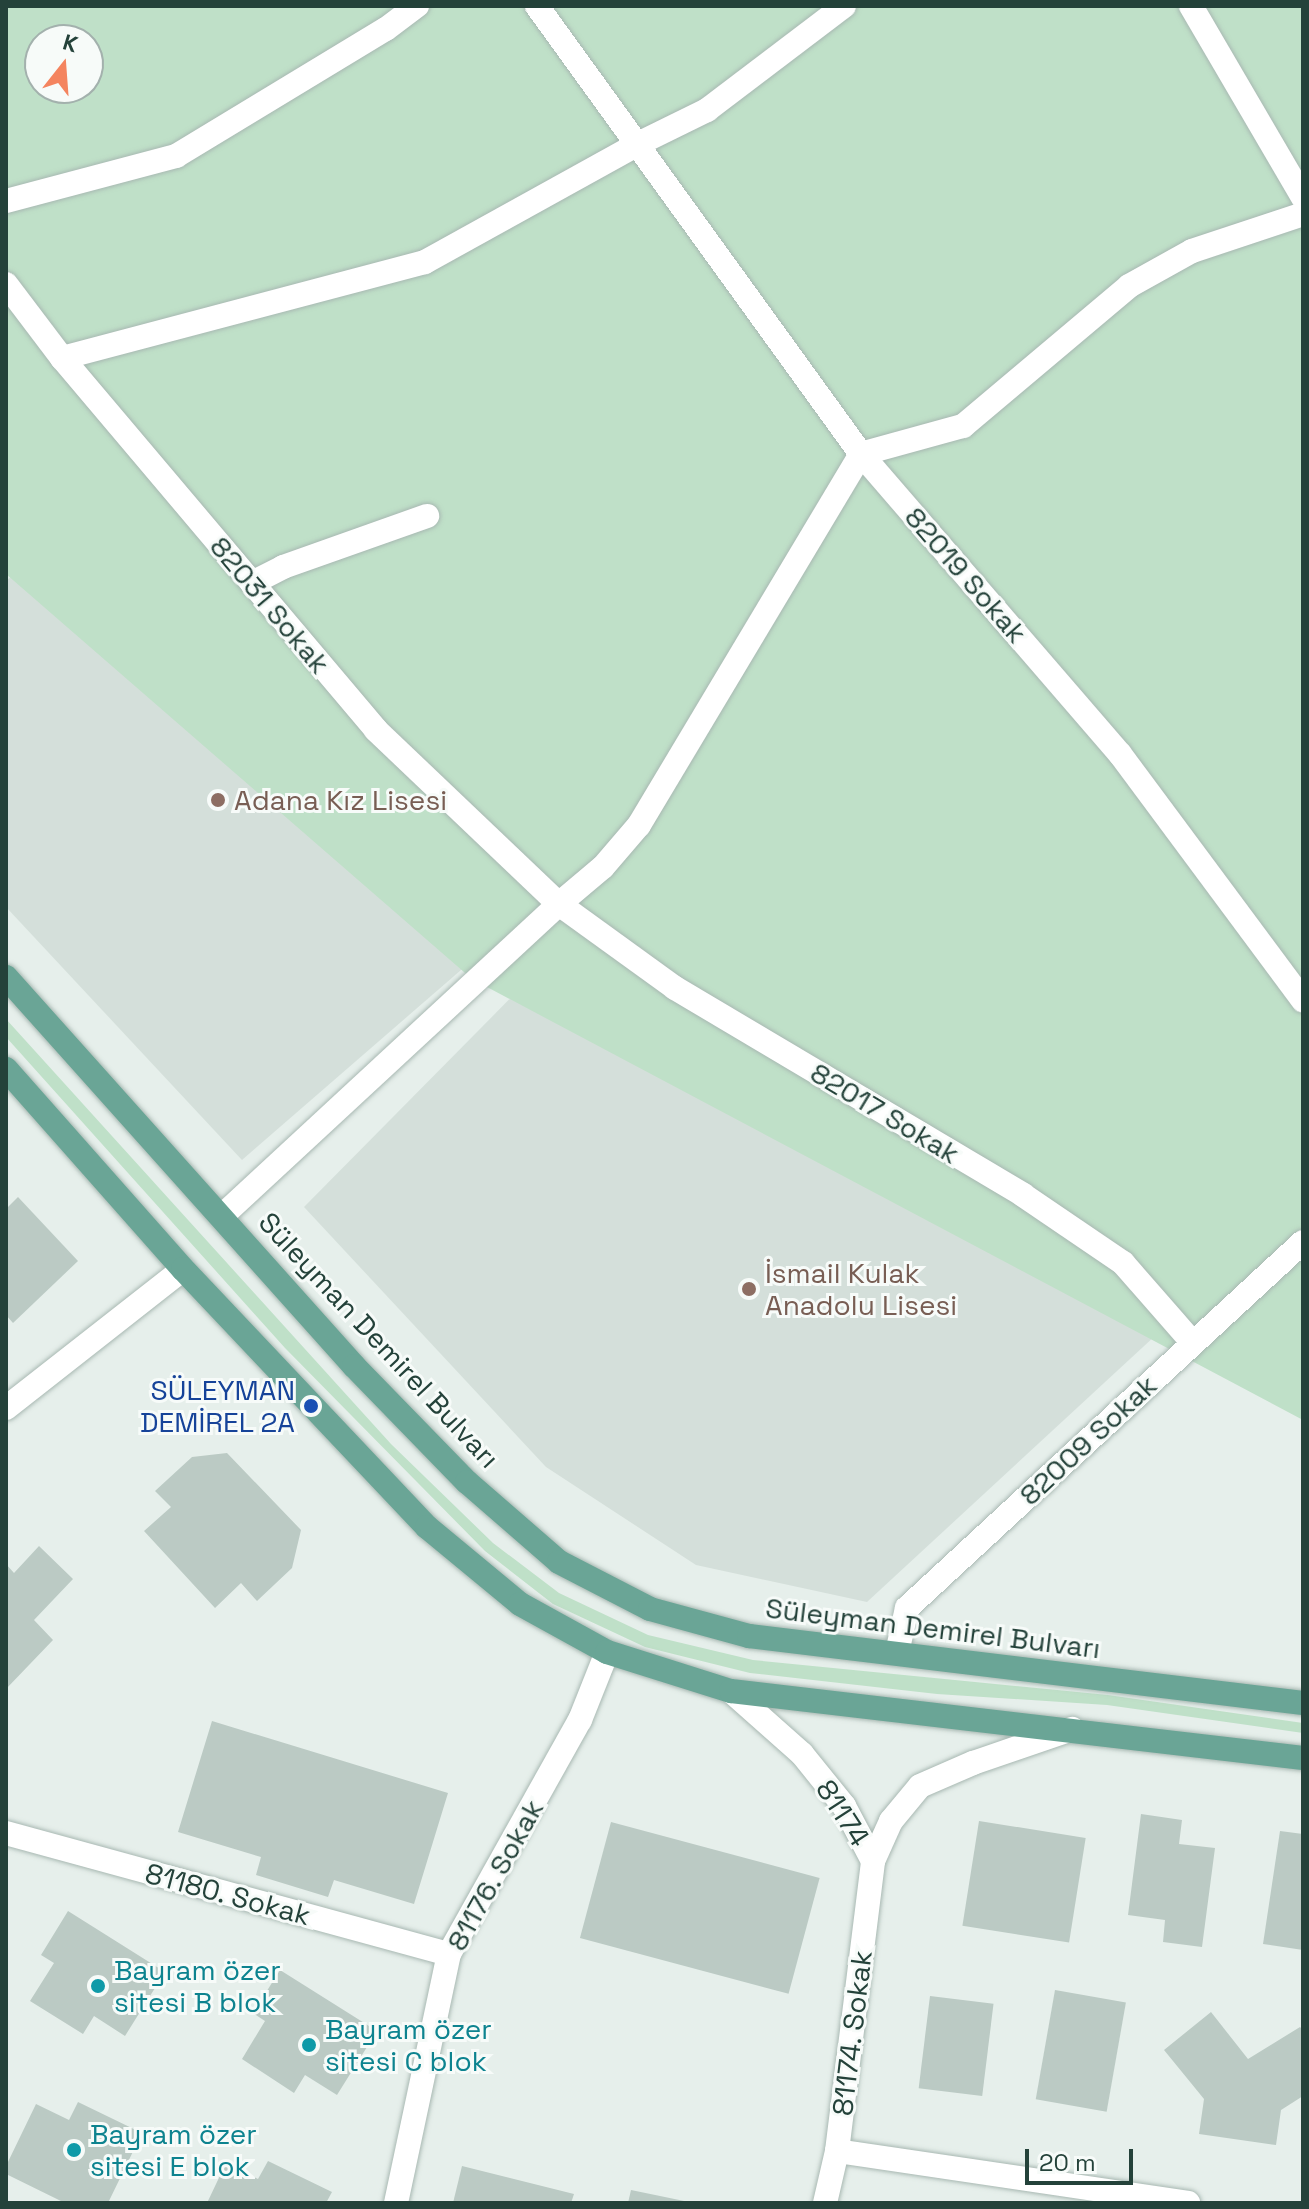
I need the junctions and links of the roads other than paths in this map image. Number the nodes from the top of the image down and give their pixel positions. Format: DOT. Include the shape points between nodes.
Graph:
graph roads {
  1 [pos="417,6"];
  2 [pos="537,6"];
  3 [pos="844,6"];
  4 [pos="1191,6"];
  5 [pos="638,144"];
  6 [pos="1303,198"];
  7 [pos="6,201"];
  8 [pos="1303,214"];
  9 [pos="6,284"];
  10 [pos="62,358"];
  11 [pos="861,454"];
  12 [pos="427,516"];
  13 [pos="252,583"];
  14 [pos="559,904"];
  15 [pos="6,977"];
  16 [pos="1303,1000"];
  17 [pos="6,1069"];
  18 [pos="222,1216"];
  19 [pos="1303,1242"];
  20 [pos="183,1269"];
  21 [pos="1193,1343"];
  22 [pos="6,1408"];
  23 [pos="607,1652"];
  24 [pos="897,1653"];
  25 [pos="731,1691"];
  26 [pos="1303,1703"];
  27 [pos="1074,1728"];
  28 [pos="1303,1758"];
  29 [pos="6,1833"];
  30 [pos="873,1861"];
  31 [pos="449,1954"];
  32 [pos="837,2151"];
  33 [pos="396,2203"];
  34 [pos="825,2203"];
  35 [pos="1188,2203"];
  1 -- 7 [label="street" via="176,156"];
  2 -- 5 [label="street, 82019 Sokak"];
  3 -- 5 [label="street" via="707,110"];
  4 -- 6 [label="street"];
  5 -- 10 [label="street" via="425,262"];
  5 -- 11 [label="street, 82019 Sokak"];
  8 -- 11 [label="street" via="1192,251 1129,286 963,426"];
  9 -- 10 [label="street, 82031 Sokak"];
  10 -- 13 [label="street, 82031 Sokak"];
  11 -- 14 [label="street" via="639,825 603,867"];
  11 -- 16 [label="street, 82019 Sokak" via="1120,754"];
  12 -- 13 [label="street"];
  13 -- 14 [label="street, 82031 Sokak" via="376,730"];
  14 -- 18 [label="street"];
  14 -- 21 [label="street, 82017 Sokak" via="675,988 1023,1195 1111,1254"];
  15 -- 18 [label="main road, Süleyman Demirel Bulvarı"];
  17 -- 20 [label="main road"];
  18 -- 24 [label="main road, Süleyman Demirel Bulvarı" via="354,1366 467,1482 559,1562 650,1609 734,1633"];
  19 -- 21 [label="street, 82009 Sokak"];
  20 -- 22 [label="street"];
  20 -- 23 [label="main road" via="427,1527 520,1604"];
  21 -- 24 [label="street, 82009 Sokak" via="907,1608"];
  23 -- 25 [label="main road"];
  23 -- 31 [label="street, 81176. Sokak" via="580,1720"];
  24 -- 26 [label="main road, Süleyman Demirel Bulvarı"];
  25 -- 27 [label="main road"];
  25 -- 30 [label="street, 81174" via="802,1754 844,1806"];
  27 -- 28 [label="main road"];
  27 -- 30 [label="street, 81174" via="920,1786 891,1821"];
  29 -- 31 [label="street, 81180. Sokak"];
  30 -- 32 [label="street, 81174. Sokak"];
  31 -- 33 [label="street, 81176. Sokak"];
  32 -- 34 [label="street, 81174. Sokak"];
  32 -- 35 [label="street"];
}
